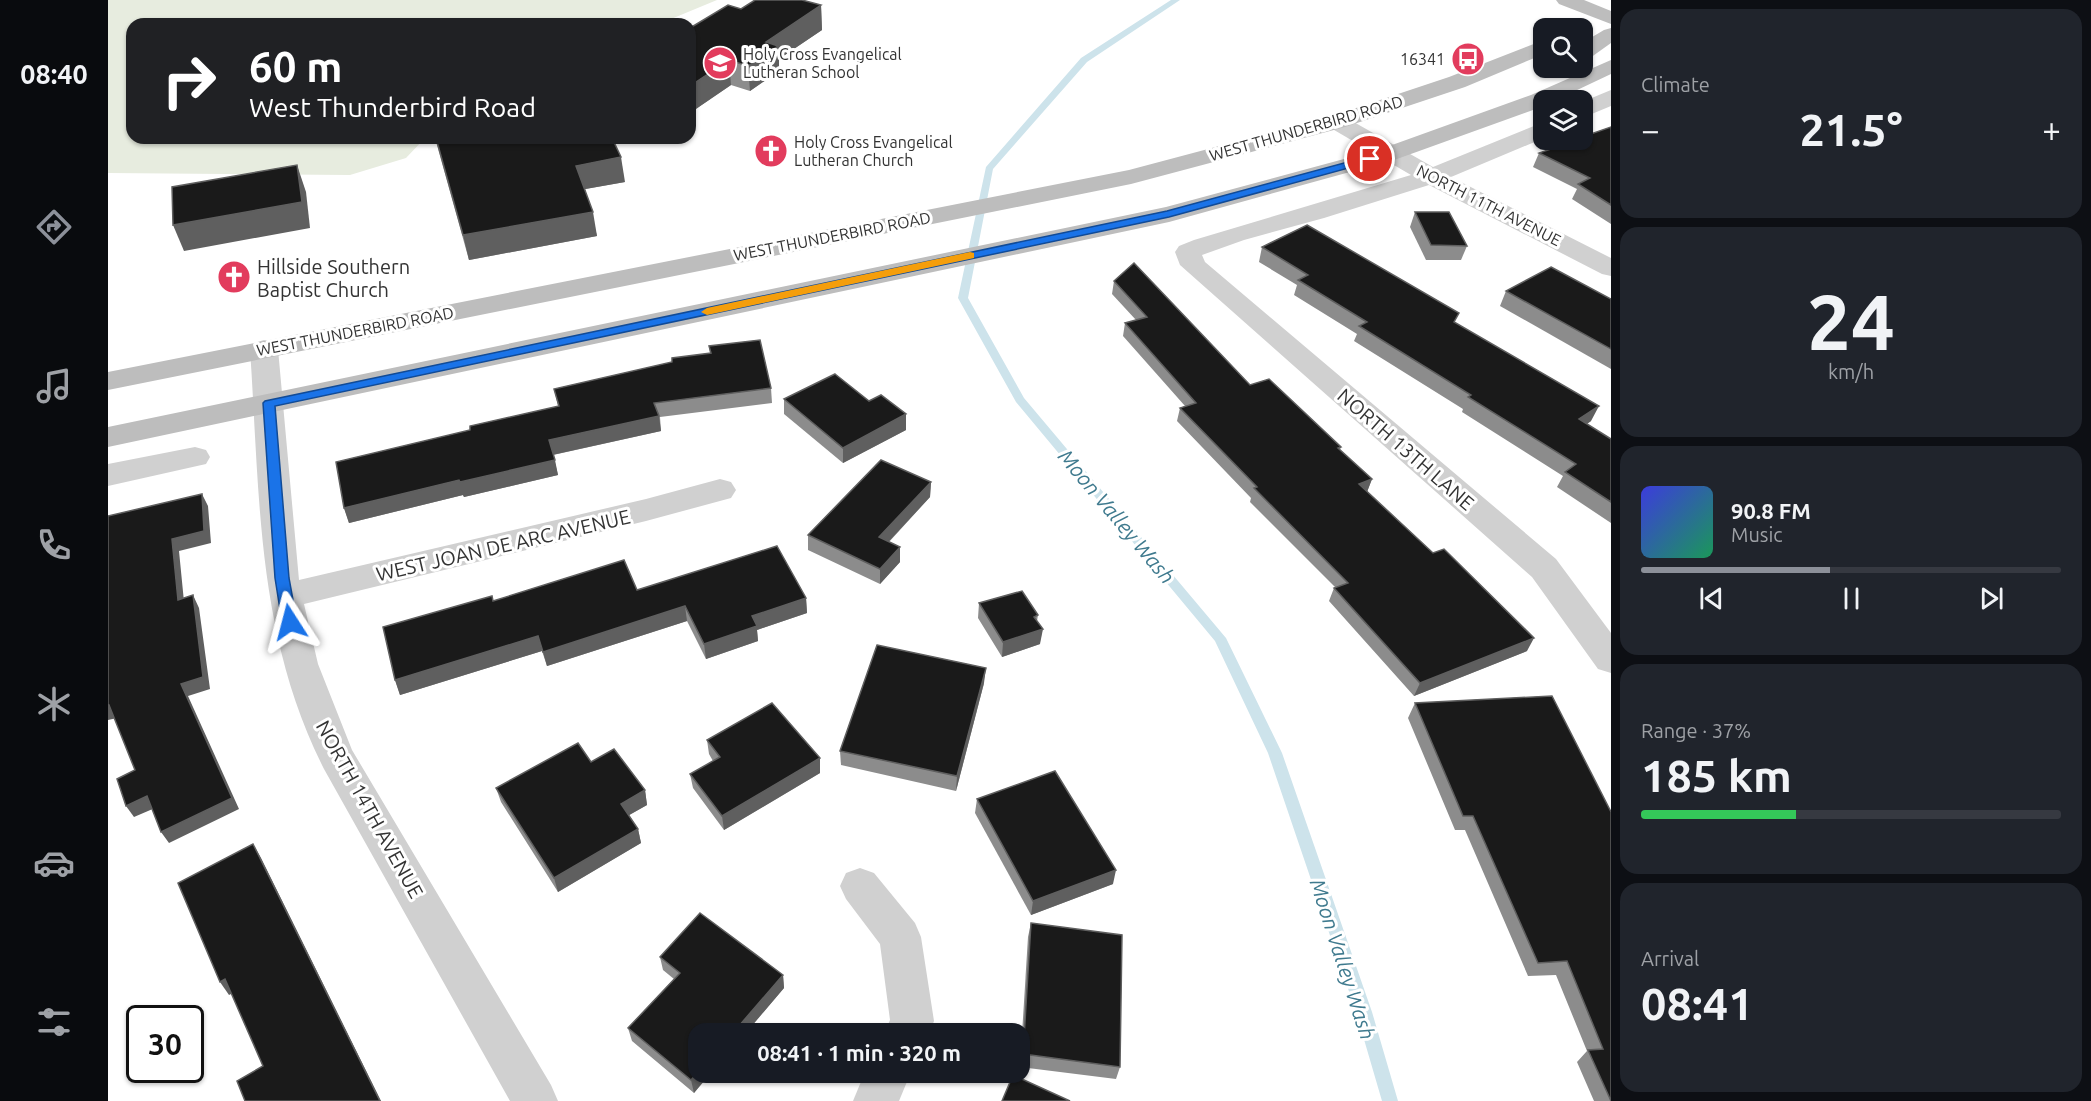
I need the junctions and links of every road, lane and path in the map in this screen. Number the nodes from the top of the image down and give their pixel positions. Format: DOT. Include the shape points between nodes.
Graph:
graph roads {
  1 [pos="1566,0"];
  2 [pos="1610,22"];
  3 [pos="1593,26"];
  4 [pos="1593,41"];
  5 [pos="1533,51"];
  6 [pos="1611,66"];
  7 [pos="1537,78"];
  8 [pos="1611,97"];
  9 [pos="1593,106"];
  10 [pos="1337,122"];
  11 [pos="1477,123"];
  12 [pos="1533,134"];
  13 [pos="1389,154"];
  14 [pos="1430,176"];
  15 [pos="796,242"];
  16 [pos="1611,268"];
  17 [pos="822,286"];
  18 [pos="264,349"];
  19 [pos="108,381"];
  20 [pos="269,403"];
  21 [pos="108,436"];
  22 [pos="195,457"];
  23 [pos="108,475"];
  24 [pos="720,490"];
  25 [pos="285,596"];
  26 [pos="1611,659"];
  27 [pos="860,886"];
  28 [pos="911,1023"];
  29 [pos="884,1083"];
  30 [pos="535,1101"];
  31 [pos="876,1101"];
  1 -- 2 [label="main road"];
  2 -- 3 [label="main road"];
  2 -- 4 [label="main road"];
  5 -- 10 [label="main road, WEST THUNDERBIRD ROAD" via="1457,82"];
  6 -- 11 [label="main road" via="1539,100"];
  7 -- 11 [label="main road" via="1519,87"];
  8 -- 9 [label="street"];
  10 -- 13 [label="street, NORTH 11TH AVENUE"];
  10 -- 15 [label="main road, WEST THUNDERBIRD ROAD" via="1131,177"];
  11 -- 13 [label="main road"];
  12 -- 14 [label="street"];
  13 -- 14 [label="street, NORTH 11TH AVENUE"];
  13 -- 17 [label="main road" via="1169,214"];
  14 -- 16 [label="street, NORTH 11TH AVENUE"];
  14 -- 26 [label="street, NORTH 13TH LANE" via="1188,252 1193,265 1544,568"];
  15 -- 17 [label="main road"];
  15 -- 18 [label="main road, WEST THUNDERBIRD ROAD"];
  17 -- 20 [label="main road"];
  18 -- 19 [label="main road, WEST THUNDERBIRD ROAD"];
  18 -- 20 [label="street, NORTH 14TH AVENUE"];
  20 -- 21 [label="main road"];
  20 -- 25 [label="street, NORTH 14TH AVENUE"];
  22 -- 23 [label="street"];
  24 -- 25 [label="street, WEST JOAN DE ARC AVENUE"];
  25 -- 30 [label="street, NORTH 14TH AVENUE" via="300,664 337,758"];
  27 -- 28 [label="street" via="900,937"];
  29 -- 31 [label="street"];
}
